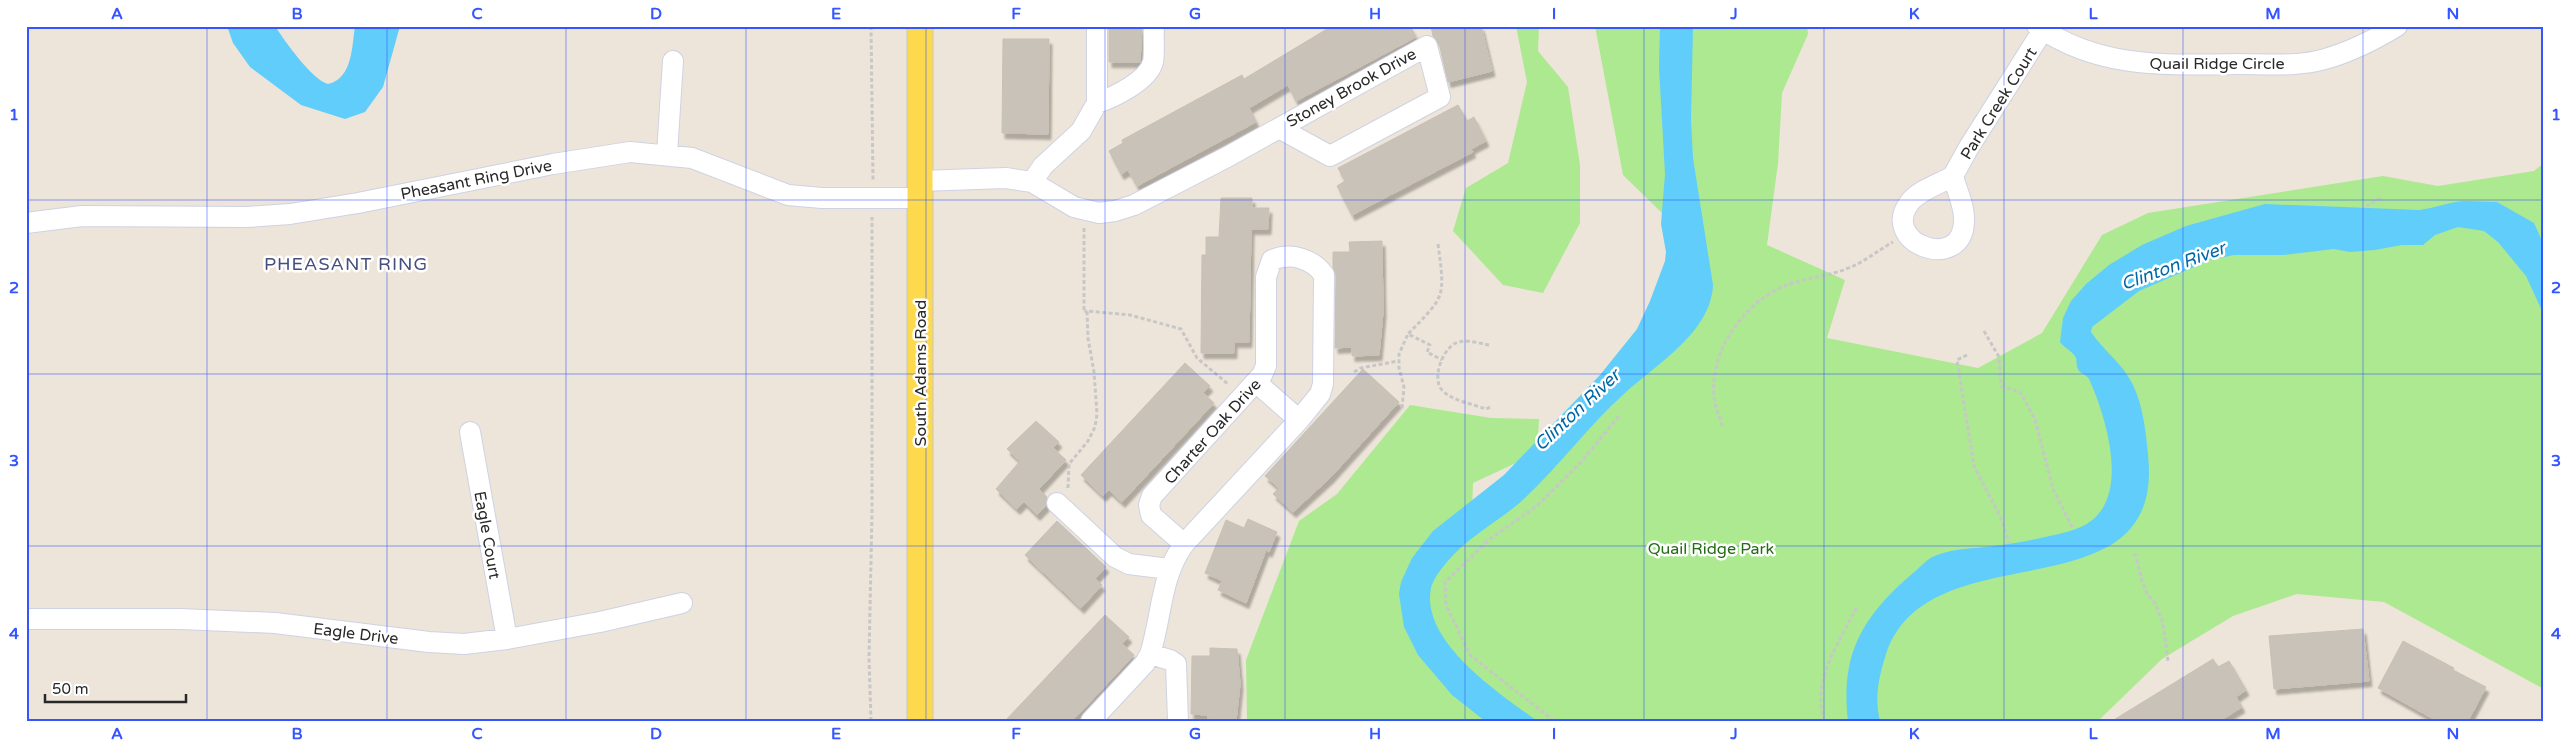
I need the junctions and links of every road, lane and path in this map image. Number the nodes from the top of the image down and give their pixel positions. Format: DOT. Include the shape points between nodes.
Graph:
graph roads {
  1 [pos="872,26"];
  2 [pos="920,26"];
  3 [pos="1097,26"];
  4 [pos="1154,26"];
  5 [pos="2397,26"];
  6 [pos="2040,28"];
  7 [pos="673,61"];
  8 [pos="1097,102"];
  9 [pos="1279,128"];
  10 [pos="667,154"];
  11 [pos="1953,176"];
  12 [pos="1032,182"];
  13 [pos="920,190"];
  14 [pos="2383,197"];
  15 [pos="873,199"];
  16 [pos="2366,206"];
  17 [pos="1084,210"];
  18 [pos="26,223"];
  19 [pos="1910,237"];
  20 [pos="1438,244"];
  21 [pos="1087,311"];
  22 [pos="1984,331"];
  23 [pos="1408,334"];
  24 [pos="1488,345"];
  25 [pos="1967,355"];
  26 [pos="1442,360"];
  27 [pos="1399,361"];
  28 [pos="1354,372"];
  29 [pos="1257,383"];
  30 [pos="1234,390"];
  31 [pos="1490,407"];
  32 [pos="1402,408"];
  33 [pos="1619,416"];
  34 [pos="1299,420"];
  35 [pos="1722,426"];
  36 [pos="470,432"];
  37 [pos="1062,508"];
  38 [pos="2073,529"];
  39 [pos="2009,543"];
  40 [pos="1184,544"];
  41 [pos="2136,553"];
  42 [pos="1169,569"];
  43 [pos="682,603"];
  44 [pos="1858,606"];
  45 [pos="26,619"];
  46 [pos="507,639"];
  47 [pos="1150,654"];
  48 [pos="2168,661"];
  49 [pos="871,721"];
  50 [pos="920,721"];
  51 [pos="1091,721"];
  52 [pos="1178,721"];
  53 [pos="1554,721"];
  54 [pos="1824,721"];
  1 -- 15 [label="path"];
  2 -- 13 [label="main road, South Adams Road"];
  3 -- 8 [label="street"];
  4 -- 8 [label="street" via="1153,62 1146,72 1122,92"];
  5 -- 6 [label="street, Quail Ridge Circle" via="2368,42 2324,59 2274,64 2131,63 2087,52"];
  6 -- 11 [label="street, Park Creek Court"];
  7 -- 10 [label="street"];
  8 -- 12 [label="street" via="1081,131 1043,166"];
  9 -- 9 [label="street, Stoney Brook Drive" via="1418,50 1427,46 1440,97 1330,156"];
  9 -- 17 [label="street, Stoney Brook Drive" via="1134,205 1099,213"];
  10 -- 15 [label="street, Pheasant Ring Drive" via="692,158 788,195"];
  10 -- 18 [label="street, Pheasant Ring Drive" via="630,152 591,158 290,214 247,217 82,216"];
  11 -- 19 [label="street, Park Creek Court" via="1910,202 1904,221"];
  11 -- 19 [label="street, Park Creek Court" via="1964,214 1962,233 1956,241 1943,248 1928,249"];
  12 -- 13 [label="street, Stoney Brook Drive" via="1006,178"];
  12 -- 17 [label="street, Stoney Brook Drive"];
  13 -- 15 [label="street, Pheasant Ring Drive"];
  13 -- 50 [label="main road, South Adams Road"];
  14 -- 16 [label="path"];
  15 -- 49 [label="path"];
  17 -- 21 [label="path" via="1084,312"];
  19 -- 35 [label="path" via="1897,240 1846,269 1776,290 1747,312 1728,335 1719,357 1714,397"];
  20 -- 23 [label="path" via="1442,293"];
  21 -- 30 [label="path" via="1130,315 1181,329 1196,358"];
  21 -- 37 [label="path" via="1097,414 1088,441 1069,464"];
  22 -- 38 [label="path" via="1999,357 2001,386 2020,392 2035,419 2053,489"];
  23 -- 26 [label="path" via="1430,345 1427,352"];
  23 -- 27 [label="path"];
  24 -- 26 [label="path" via="1466,341 1454,344"];
  25 -- 39 [label="path" via="1957,360 1974,466 2001,518"];
  26 -- 31 [label="path" via="1438,384 1443,392 1486,409"];
  27 -- 28 [label="path"];
  27 -- 32 [label="path" via="1404,387"];
  29 -- 34 [label="street"];
  29 -- 34 [label="street, Charter Oak Drive" via="1266,366 1268,267 1272,260 1280,257 1306,260 1324,275 1323,384 1320,394"];
  29 -- 40 [label="street, Charter Oak Drive" via="1152,496 1151,514"];
  33 -- 53 [label="path" via="1581,462 1538,505 1490,539 1445,582 1446,605 1470,655"];
  34 -- 40 [label="street, Charter Oak Drive"];
  36 -- 46 [label="street, Eagle Court"];
  37 -- 42 [label="street" via="1114,557 1129,564"];
  40 -- 42 [label="street, Charter Oak Drive"];
  41 -- 48 [label="path" via="2142,581 2162,623"];
  42 -- 47 [label="street, Charter Oak Drive"];
  43 -- 46 [label="street, Eagle Drive"];
  44 -- 54 [label="path" via="1823,676 1820,694"];
  45 -- 46 [label="street, Eagle Drive" via="275,622 438,643 464,644"];
  47 -- 51 [label="street, Charter Oak Drive"];
  47 -- 52 [label="street" via="1176,664"];
}
